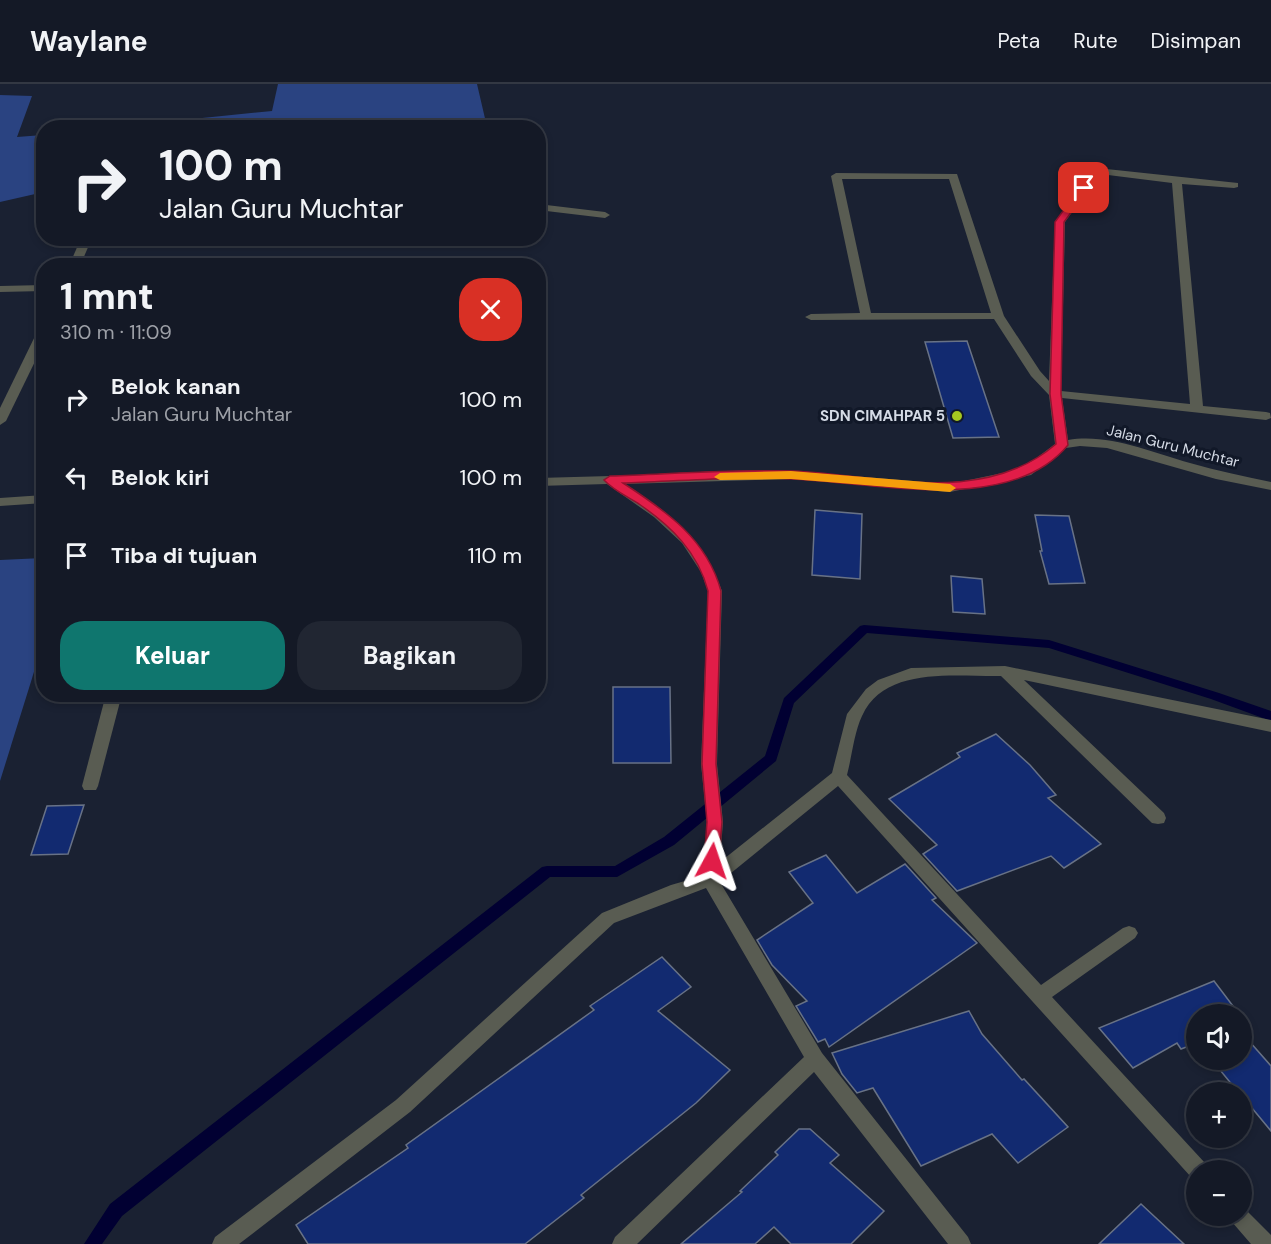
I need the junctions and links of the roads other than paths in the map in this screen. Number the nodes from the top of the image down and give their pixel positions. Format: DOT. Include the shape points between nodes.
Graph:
graph roads {
  1 [pos="1178,180"];
  2 [pos="1234,185"];
  3 [pos="546,208"];
  4 [pos="605,215"];
  5 [pos="36,288"];
  6 [pos="0,289"];
  7 [pos="866,316"];
  8 [pos="998,316"];
  9 [pos="811,317"];
  10 [pos="36,347"];
  11 [pos="1055,394"];
  12 [pos="1197,410"];
  13 [pos="1266,416"];
  14 [pos="0,421"];
  15 [pos="1062,445"];
  16 [pos="610,480"];
  17 [pos="546,482"];
  18 [pos="1271,486"];
  19 [pos="36,500"];
  20 [pos="0,502"];
  21 [pos="1005,671"];
  22 [pos="112,702"];
  23 [pos="1271,726"];
  24 [pos="839,776"];
  25 [pos="90,786"];
  26 [pos="1158,818"];
  27 [pos="710,880"];
  28 [pos="1129,933"];
  29 [pos="1039,996"];
  30 [pos="814,1059"];
  31 [pos="1189,1160"];
  32 [pos="1249,1226"];
  33 [pos="955,1242"];
  34 [pos="222,1244"];
  35 [pos="622,1244"];
  36 [pos="1265,1244"];
  1 -- 2 [label="street"];
  1 -- 11 [label="street" via="1097,171 1060,222"];
  1 -- 12 [label="street"];
  3 -- 4 [label="street"];
  5 -- 6 [label="street"];
  7 -- 8 [label="street"];
  7 -- 8 [label="street" via="836,176 952,176"];
  7 -- 9 [label="street"];
  8 -- 11 [label="street" via="1035,373"];
  10 -- 14 [label="street"];
  11 -- 12 [label="street"];
  11 -- 15 [label="street"];
  12 -- 13 [label="street"];
  15 -- 16 [label="street" via="1026,472 950,488 791,475"];
  15 -- 18 [label="street, Jalan Guru Muchtar" via="1108,444"];
  16 -- 17 [label="street"];
  16 -- 27 [label="street" via="666,517 698,552 715,591 709,764 715,822"];
  19 -- 20 [label="street"];
  21 -- 23 [label="street"];
  21 -- 24 [label="street" via="911,673 883,684 855,714"];
  21 -- 26 [label="street"];
  22 -- 25 [label="street"];
  24 -- 27 [label="street"];
  24 -- 29 [label="street"];
  27 -- 30 [label="street"];
  27 -- 34 [label="street" via="608,918 404,1106"];
  28 -- 29 [label="street"];
  29 -- 31 [label="street"];
  30 -- 33 [label="street"];
  30 -- 35 [label="street"];
  32 -- 36 [label="street"];
}
